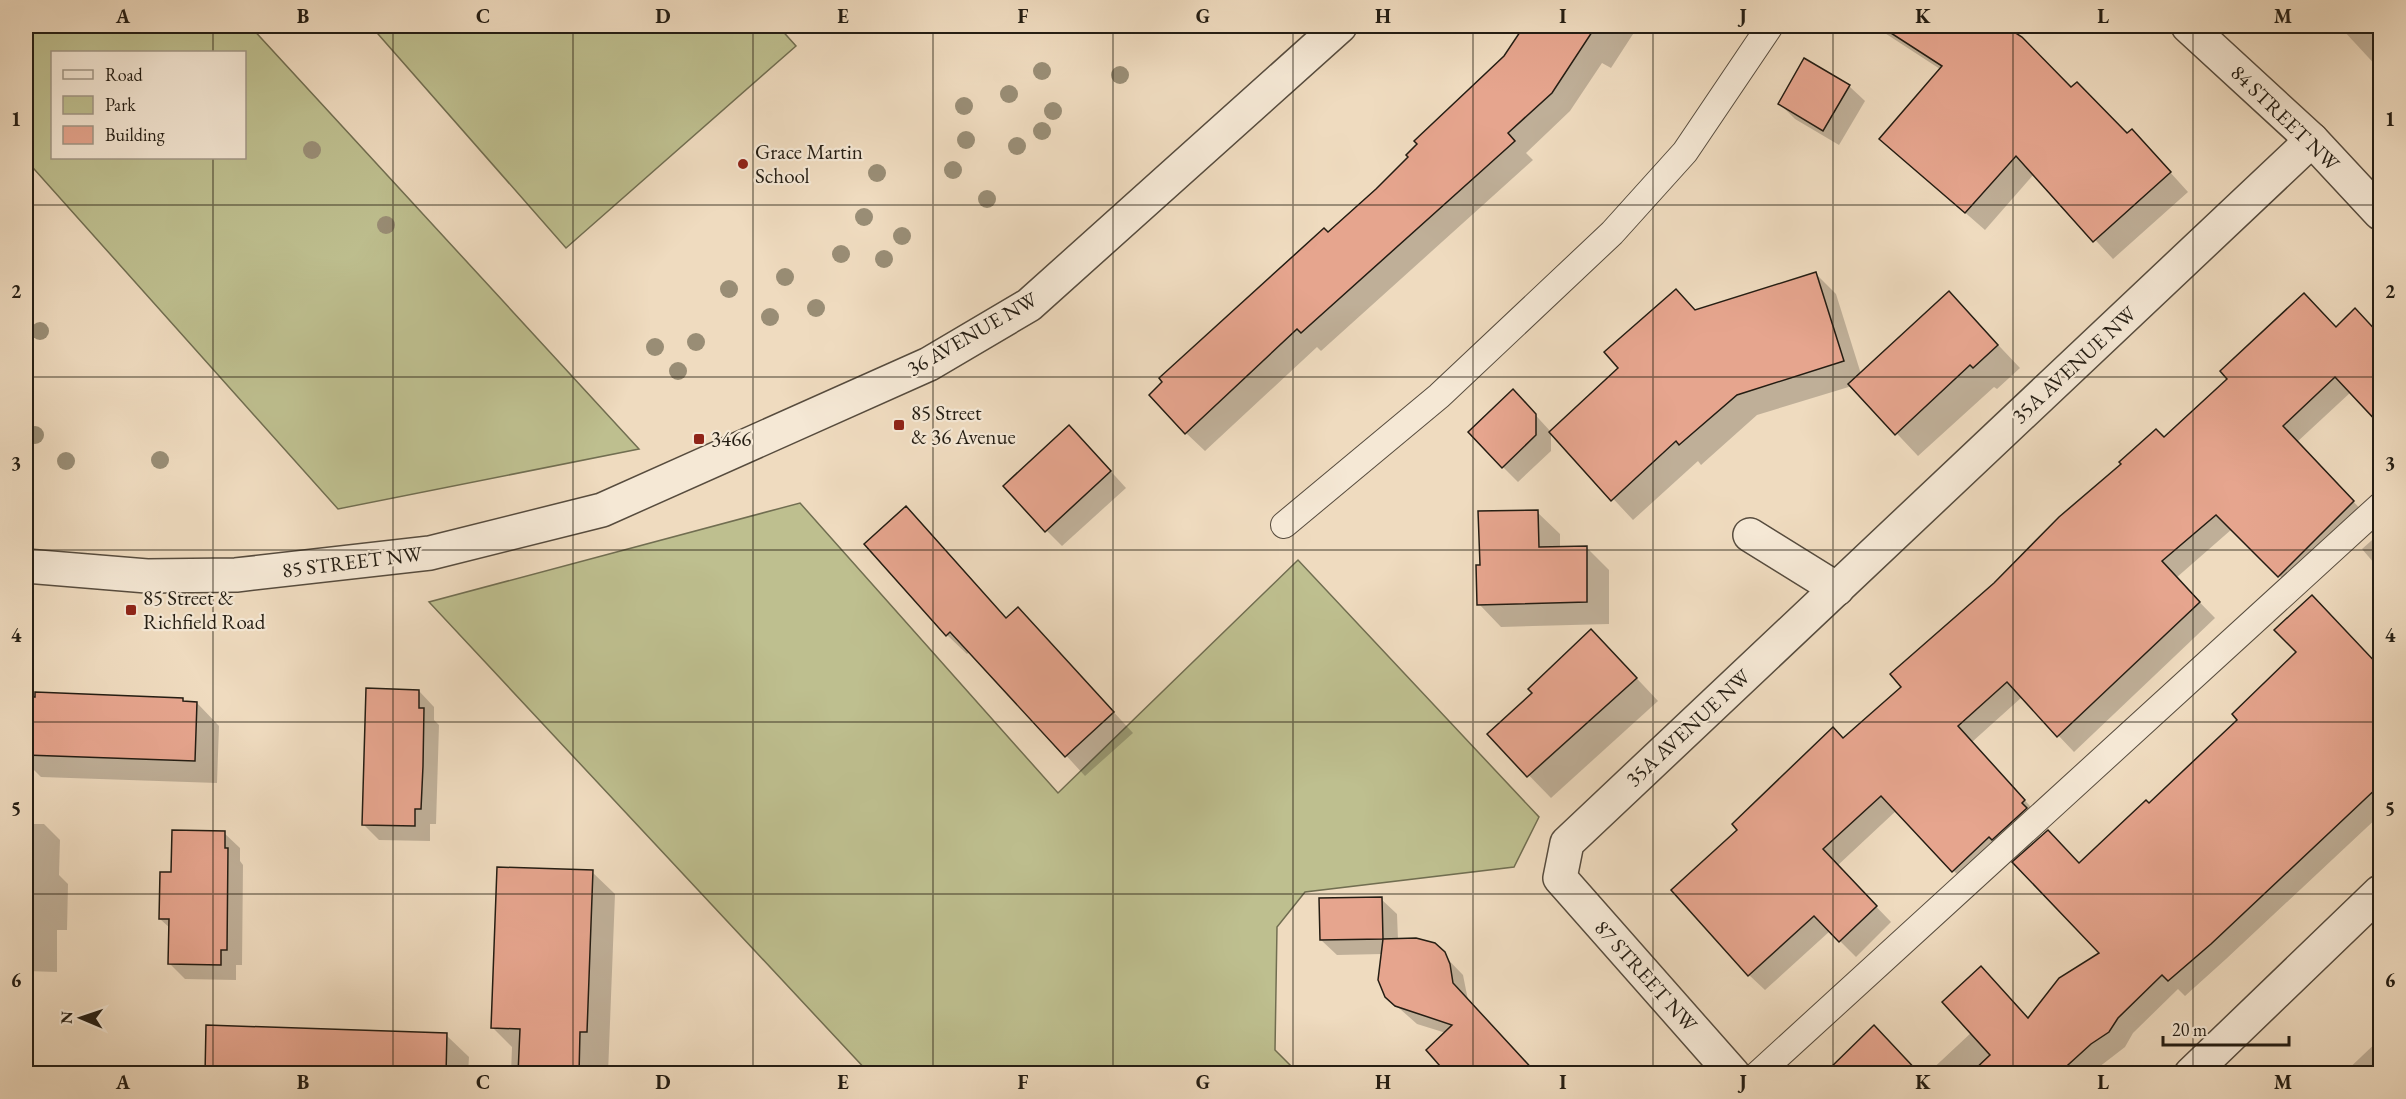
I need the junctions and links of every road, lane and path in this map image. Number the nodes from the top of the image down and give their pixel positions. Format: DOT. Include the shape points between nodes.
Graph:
graph roads {
  1 [pos="1340,26"];
  2 [pos="1770,26"];
  3 [pos="2188,26"];
  4 [pos="2312,140"];
  5 [pos="2380,213"];
  6 [pos="2380,506"];
  7 [pos="602,510"];
  8 [pos="1284,525"];
  9 [pos="1750,535"];
  10 [pos="26,566"];
  11 [pos="1837,589"];
  12 [pos="1560,878"];
  13 [pos="2380,892"];
  14 [pos="1733,1074"];
  15 [pos="1758,1074"];
  16 [pos="2190,1074"];
  1 -- 7 [label="street, 36 AVENUE NW" via="1029,305 929,364"];
  2 -- 8 [label="lane" via="1685,152 1612,233 1439,396"];
  3 -- 4 [label="street, 84 STREET NW"];
  4 -- 5 [label="street, 84 STREET NW"];
  4 -- 11 [label="street, 35A AVENUE NW"];
  6 -- 15 [label="lane"];
  7 -- 10 [label="street, 85 STREET NW" via="430,553 244,574 147,576"];
  9 -- 11 [label="street"];
  11 -- 12 [label="street, 35A AVENUE NW" via="1567,843"];
  12 -- 14 [label="street, 87 STREET NW"];
  13 -- 16 [label="street"];
}
